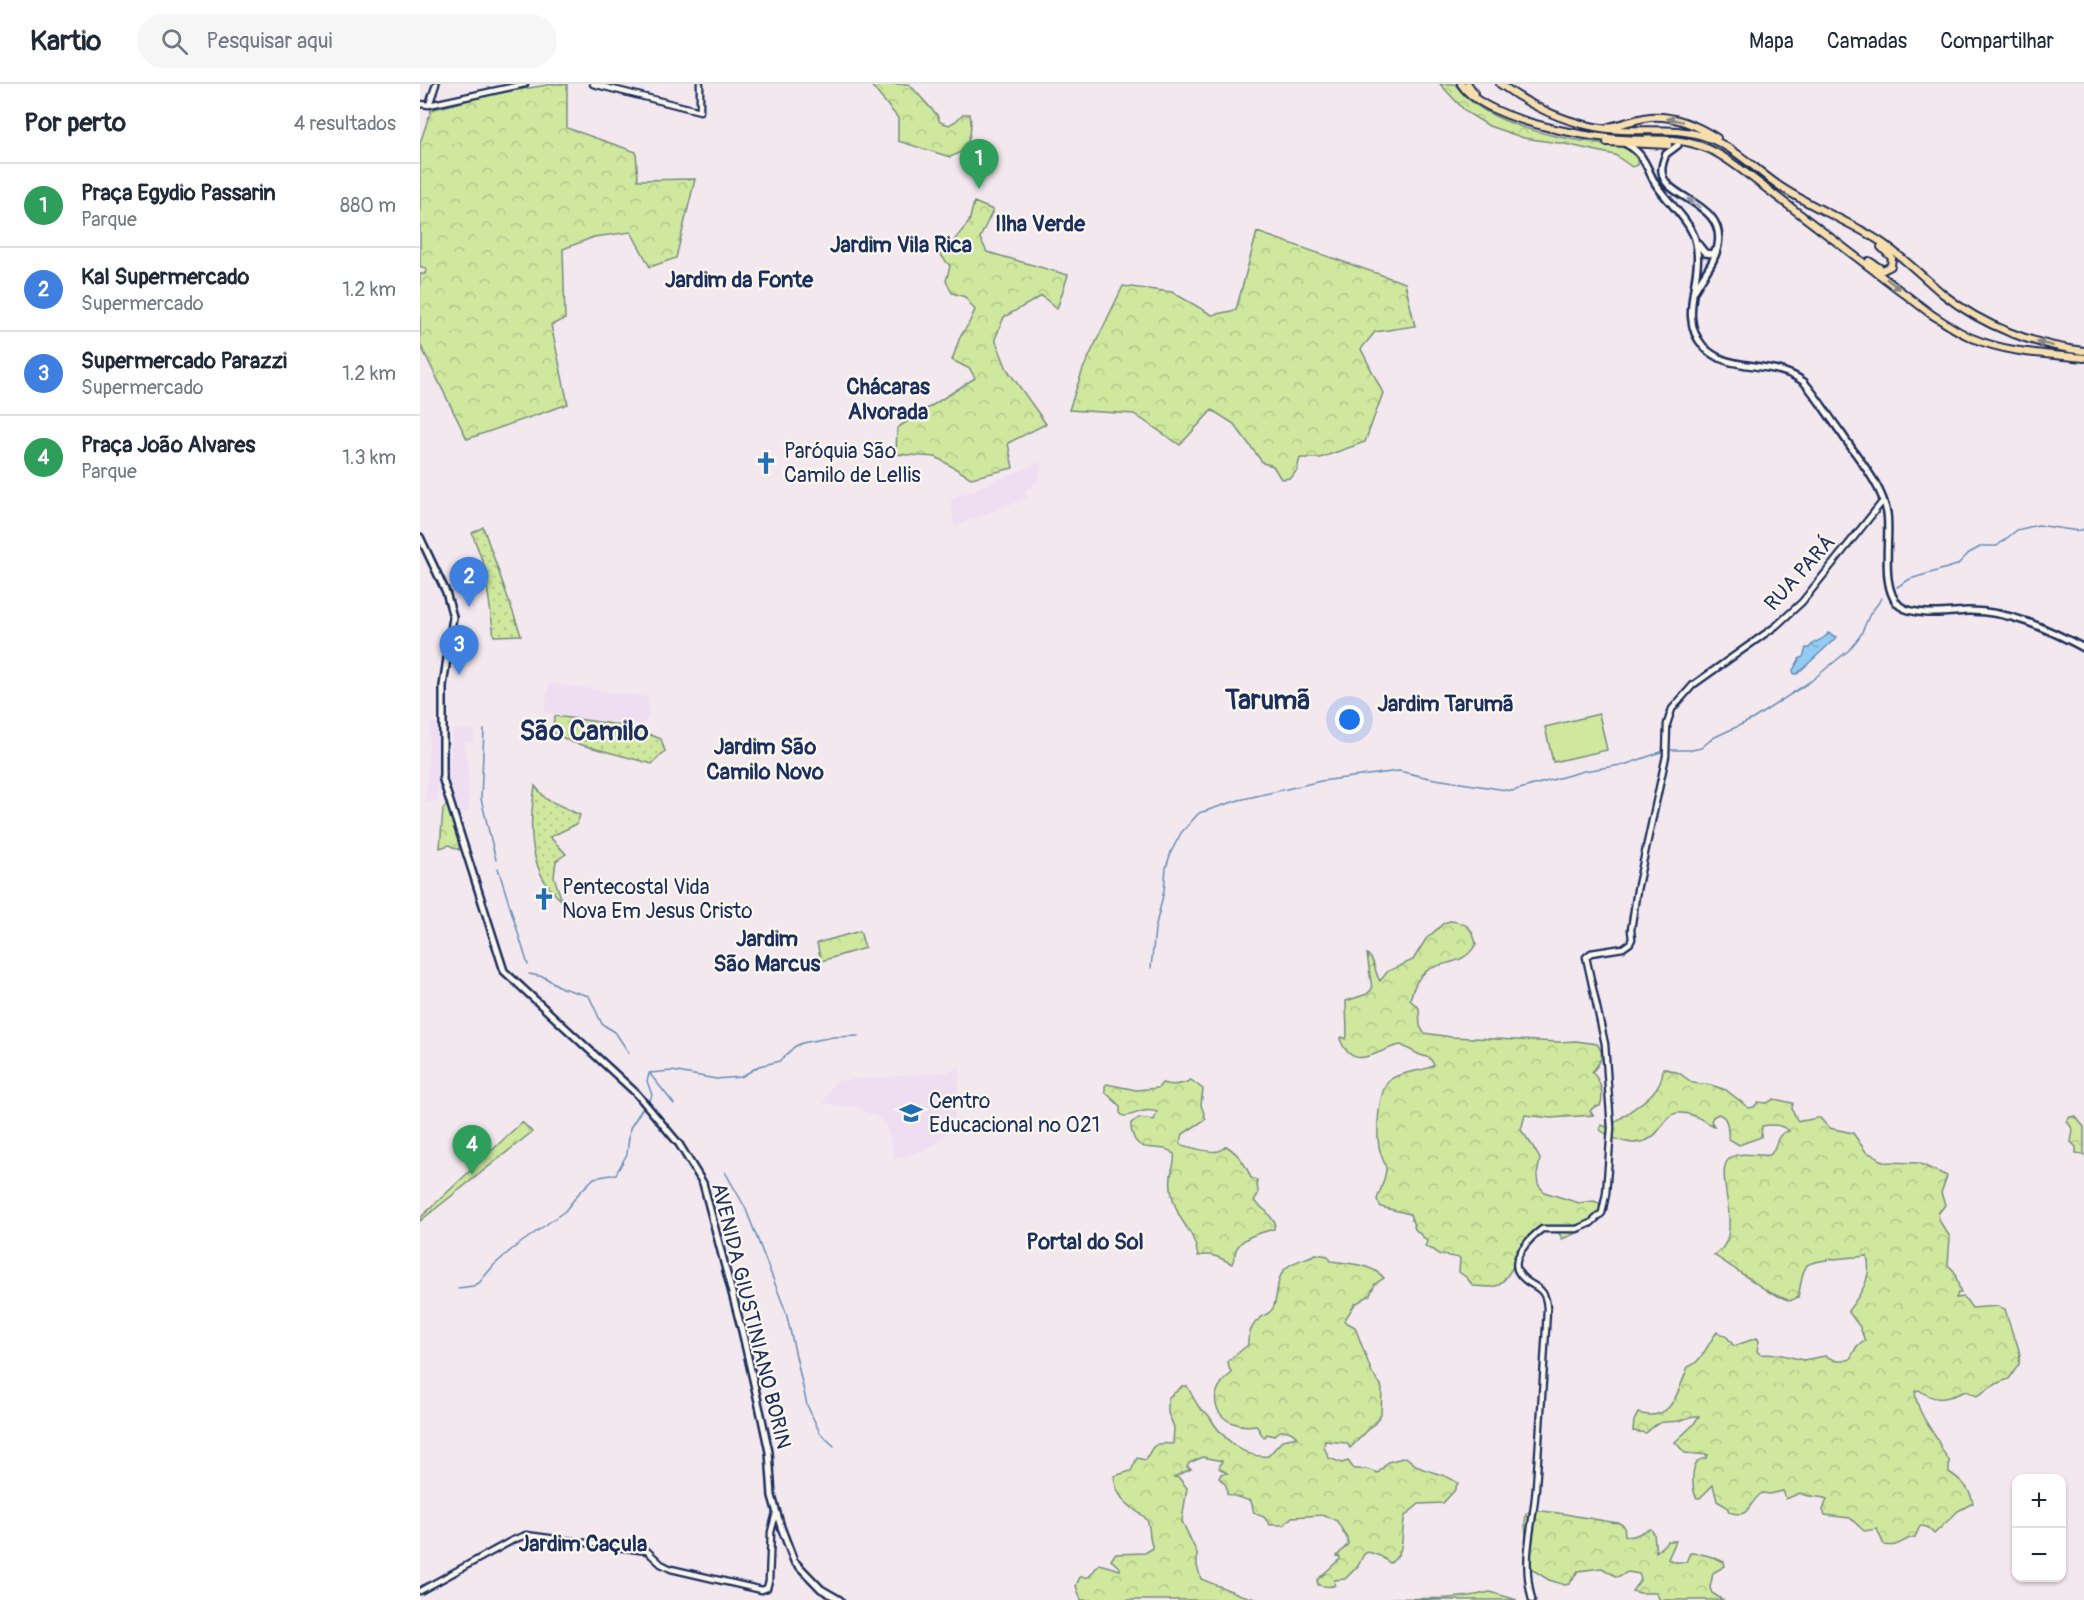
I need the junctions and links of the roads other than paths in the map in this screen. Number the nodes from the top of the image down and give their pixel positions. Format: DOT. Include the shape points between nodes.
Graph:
graph roads {
  1 [pos="436,84"];
  2 [pos="525,84"];
  3 [pos="593,84"];
  4 [pos="700,84"];
  5 [pos="1461,84"];
  6 [pos="1468,84"];
  7 [pos="1494,84"];
  8 [pos="1500,84"];
  9 [pos="420,104"];
  10 [pos="429,105"];
  11 [pos="1600,128"];
  12 [pos="1557,130"];
  13 [pos="1672,130"];
  14 [pos="1625,144"];
  15 [pos="1678,145"];
  16 [pos="1726,147"];
  17 [pos="1773,194"];
  18 [pos="1787,204"];
  19 [pos="1695,240"];
  20 [pos="1717,249"];
  21 [pos="1694,291"];
  22 [pos="2084,351"];
  23 [pos="2084,358"];
  24 [pos="1884,501"];
  25 [pos="420,537"];
  26 [pos="2084,648"];
  27 [pos="776,1513"];
  28 [pos="781,1527"];
  29 [pos="771,1532"];
  30 [pos="420,1591"];
  31 [pos="840,1600"];
  32 [pos="1532,1600"];
  1 -- 10 [label="street"];
  2 -- 10 [label="street"];
  3 -- 4 [label="street" via="700,111"];
  5 -- 12 [label="main road" via="1493,108"];
  6 -- 12 [label="main road" via="1475,94 1497,106"];
  7 -- 11 [label="main road" via="1547,116 1586,129"];
  8 -- 11 [label="main road" via="1560,118"];
  9 -- 10 [label="street"];
  11 -- 13 [label="main road"];
  16 -- 11 [label="main road, one-way" via="1694,126 1659,117"];
  12 -- 14 [label="main road" via="1578,138"];
  12 -- 17 [label="main road" via="1604,138 1694,144 1723,156"];
  13 -- 16 [label="main road" via="1702,136"];
  13 -- 18 [label="main road" via="1728,152 1797,202 1878,245 1890,255 1892,264 1880,269 1801,210"];
  14 -- 15 [label="main road"];
  14 -- 19 [label="main road" via="1643,158 1655,183"];
  15 -- 17 [label="main road" via="1717,156"];
  20 -- 15 [label="main road, one-way" via="1719,234 1712,218 1674,188 1661,172 1666,154"];
  22 -- 16 [label="main road, one-way" via="2036,342 1966,310 1880,242 1791,194"];
  17 -- 18 [label="main road"];
  18 -- 23 [label="main road, one-way" via="1931,314 1970,337 1999,347"];
  19 -- 20 [label="main road" via="1705,253 1712,254"];
  19 -- 21 [label="main road"];
  20 -- 21 [label="main road"];
  21 -- 24 [label="main road" via="1692,324 1702,345 1725,360 1788,371 1804,382"];
  24 -- 26 [label="main road" via="1889,588 1902,607 1927,613 1989,611 2036,626"];
  24 -- 32 [label="street, RUA PARÁ" via="1802,602 1776,626 1693,685 1672,709 1630,943 1586,957 1605,1044 1610,1116 1609,1170 1602,1213 1577,1229 1542,1229 1526,1245 1517,1263 1520,1276 1545,1294 1547,1309 1535,1498 1526,1552"];
  25 -- 27 [label="main road, AVENIDA GIUSTINIANO BORIN" via="446,592 453,617 443,686 442,780 504,971 637,1094 679,1144 703,1183 762,1419"];
  27 -- 28 [label="main road, AVENIDA GIUSTINIANO BORIN"];
  27 -- 29 [label="street"];
  28 -- 29 [label="street"];
  28 -- 31 [label="main road, AVENIDA GIUSTINIANO BORIN" via="795,1561 821,1589"];
  29 -- 30 [label="street" via="770,1581 762,1590 672,1569 647,1551 526,1535"];
}
